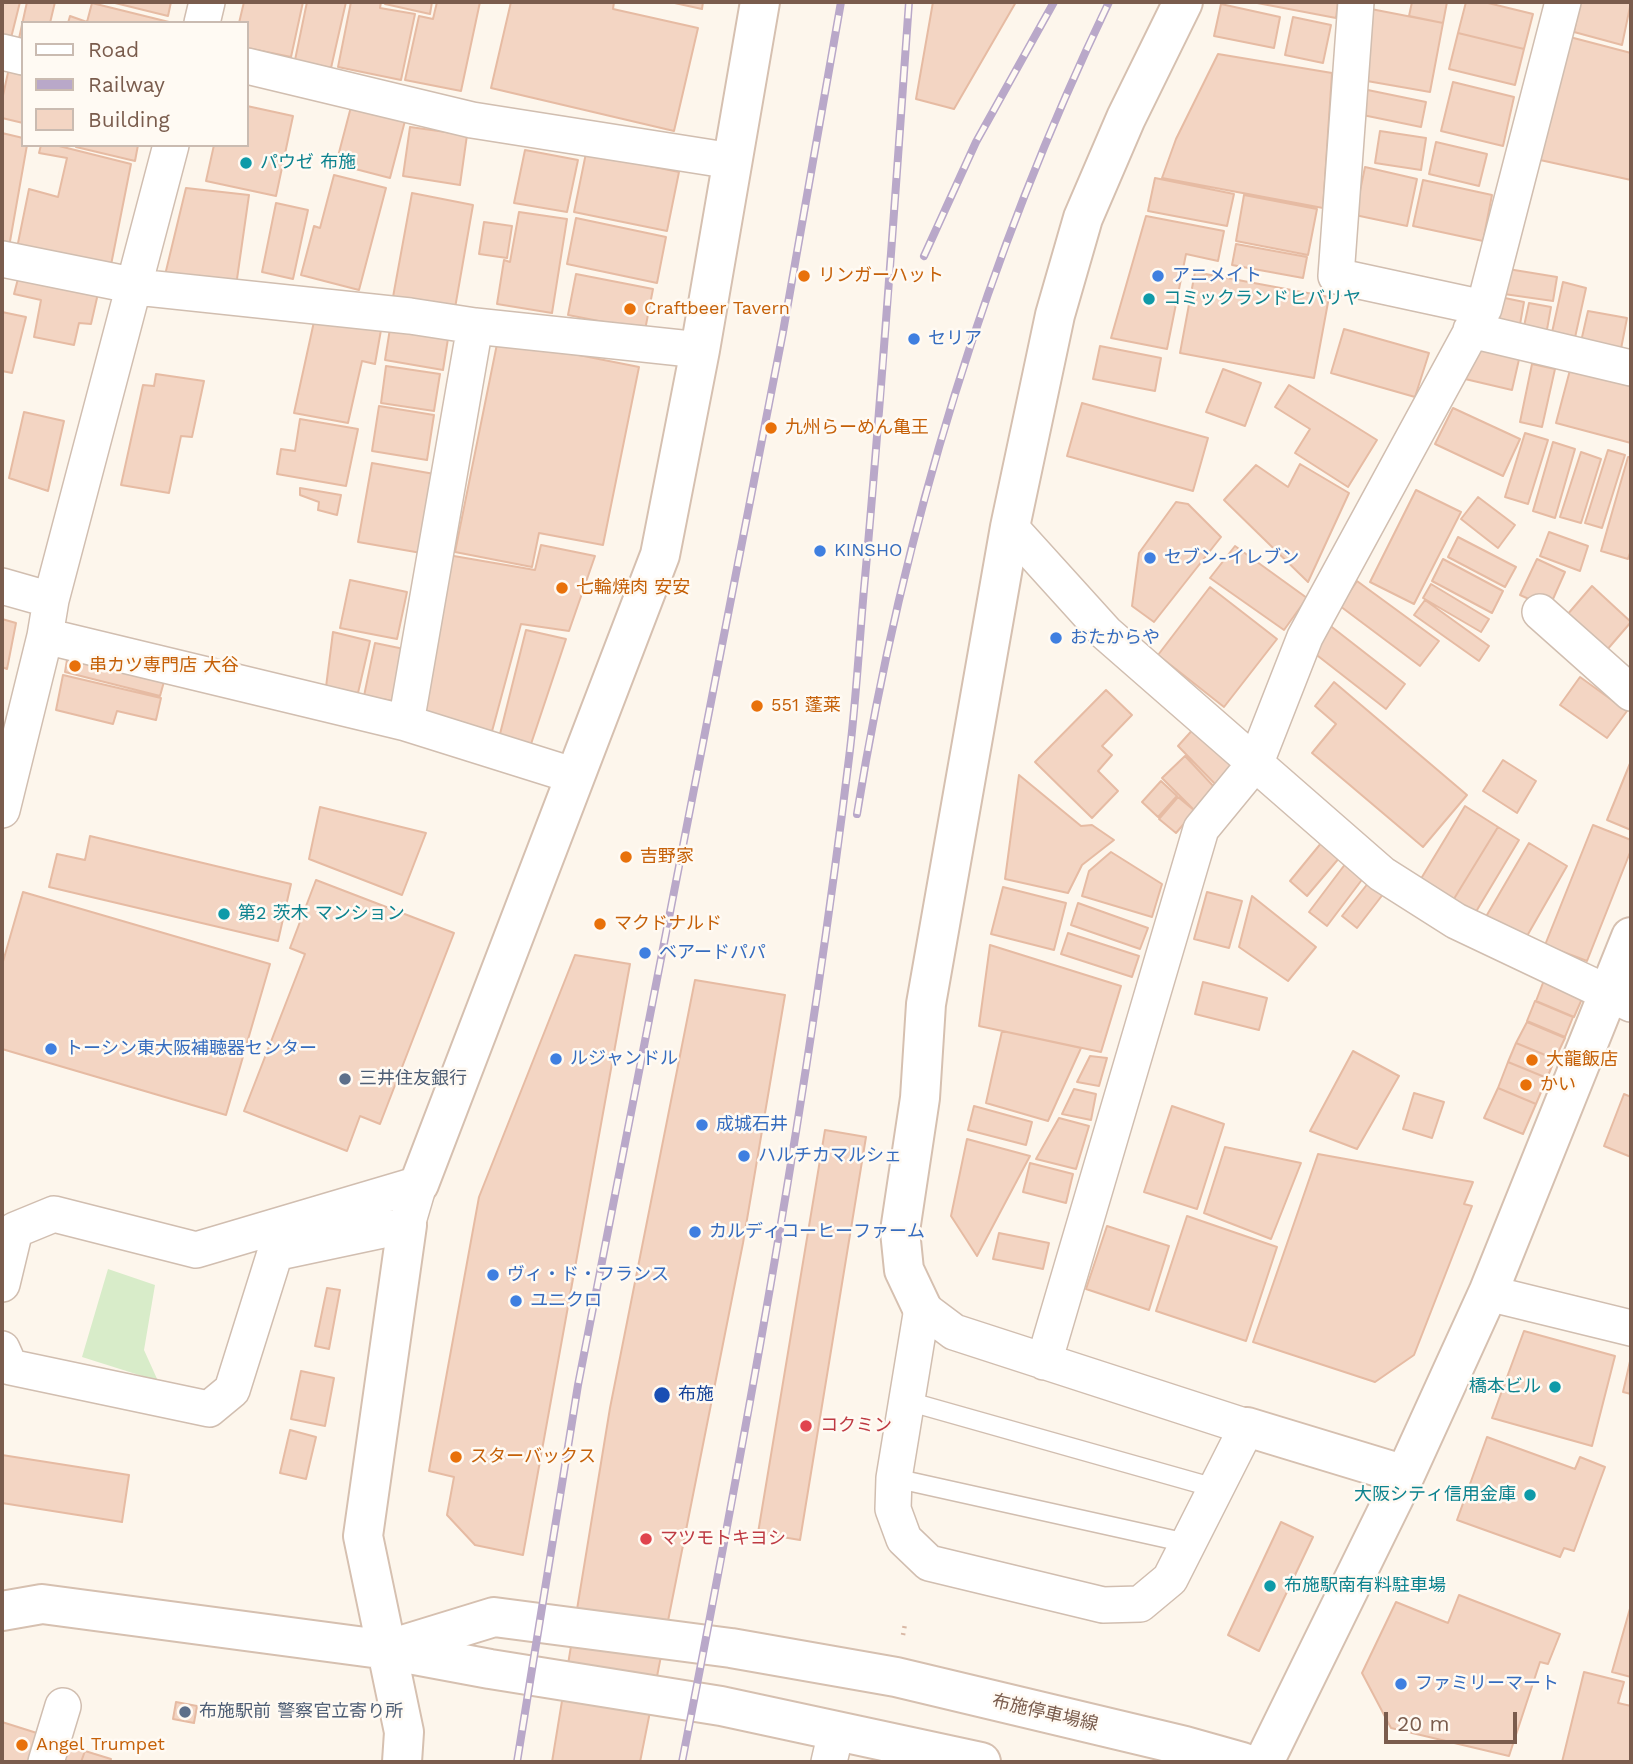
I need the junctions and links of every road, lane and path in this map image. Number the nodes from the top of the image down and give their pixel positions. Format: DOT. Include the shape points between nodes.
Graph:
graph roads {
  1 [pos="207,2"];
  2 [pos="760,2"];
  3 [pos="1183,2"];
  4 [pos="1356,2"];
  5 [pos="1563,2"];
  6 [pos="202,21"];
  7 [pos="2,52"];
  8 [pos="21,57"];
  9 [pos="248,66"];
  10 [pos="170,147"];
  11 [pos="732,161"];
  12 [pos="2,259"];
  13 [pos="135,286"];
  14 [pos="1478,319"];
  15 [pos="474,326"];
  16 [pos="700,350"];
  17 [pos="1631,368"];
  18 [pos="1010,527"];
  19 [pos="2,586"];
  20 [pos="51,600"];
  21 [pos="1540,612"];
  22 [pos="45,636"];
  23 [pos="1631,693"];
  24 [pos="406,723"];
  25 [pos="1256,762"];
  26 [pos="575,776"];
  27 [pos="2,810"];
  28 [pos="1631,937"];
  29 [pos="1619,999"];
  30 [pos="419,1184"];
  31 [pos="407,1225"];
  32 [pos="2,1284"];
  33 [pos="1488,1293"];
  34 [pos="922,1308"];
  35 [pos="1631,1328"];
  36 [pos="2,1349"];
  37 [pos="1044,1362"];
  38 [pos="907,1401"];
  39 [pos="1247,1427"];
  40 [pos="1405,1475"];
  41 [pos="894,1478"];
  42 [pos="1215,1488"];
  43 [pos="1187,1543"];
  44 [pos="2,1584"];
  45 [pos="42,1604"];
  46 [pos="2,1611"];
  47 [pos="388,1650"];
  48 [pos="62,1706"];
  49 [pos="833,1747"];
  50 [pos="46,1762"];
  51 [pos="402,1762"];
  52 [pos="981,1762"];
  53 [pos="1242,1762"];
  54 [pos="1264,1762"];
  1 -- 6 [label="street"];
  2 -- 11 [label="street"];
  3 -- 18 [label="street" via="1083,218 1055,315"];
  4 -- 14 [label="street" via="1336,276"];
  5 -- 14 [label="street"];
  7 -- 8 [label="street"];
  9 -- 11 [label="street" via="472,120"];
  10 -- 13 [label="street"];
  11 -- 16 [label="street"];
  12 -- 13 [label="street"];
  13 -- 15 [label="street"];
  13 -- 20 [label="street"];
  14 -- 17 [label="street"];
  14 -- 25 [label="street" via="1305,637"];
  15 -- 16 [label="street"];
  15 -- 24 [label="street"];
  16 -- 26 [label="street" via="660,555"];
  18 -- 25 [label="street" via="1105,633"];
  18 -- 34 [label="street" via="926,1004 919,1098 900,1231 904,1270"];
  19 -- 20 [label="street"];
  20 -- 22 [label="street"];
  21 -- 23 [label="street"];
  22 -- 24 [label="street"];
  22 -- 27 [label="street"];
  24 -- 26 [label="street"];
  25 -- 29 [label="street" via="1382,874 1456,921"];
  25 -- 37 [label="street" via="1201,829"];
  26 -- 30 [label="street"];
  28 -- 29 [label="street"];
  29 -- 33 [label="street"];
  30 -- 31 [label="street"];
  30 -- 32 [label="street" via="196,1250 54,1214 15,1230"];
  31 -- 36 [label="street" via="275,1253 232,1390 209,1409 10,1367"];
  31 -- 47 [label="street" via="363,1536"];
  33 -- 35 [label="street"];
  33 -- 40 [label="street"];
  34 -- 37 [label="street" via="954,1332"];
  34 -- 38 [label="street"];
  37 -- 39 [label="street"];
  38 -- 41 [label="street"];
  38 -- 42 [label="lane"];
  39 -- 40 [label="street"];
  39 -- 42 [label="street"];
  40 -- 54 [label="street"];
  41 -- 43 [label="lane"];
  41 -- 43 [label="street" via="893,1509 904,1539 929,1563 1103,1605 1140,1604 1170,1579"];
  42 -- 43 [label="street"];
  44 -- 45 [label="street"];
  45 -- 46 [label="street"];
  45 -- 47 [label="street"];
  47 -- 49 [label="street" via="721,1706"];
  47 -- 51 [label="street" via="404,1732"];
  47 -- 53 [label="street, 布施停車場線" via="495,1617 731,1648 896,1677"];
  48 -- 50 [label="street"];
  49 -- 52 [label="street"];
}
